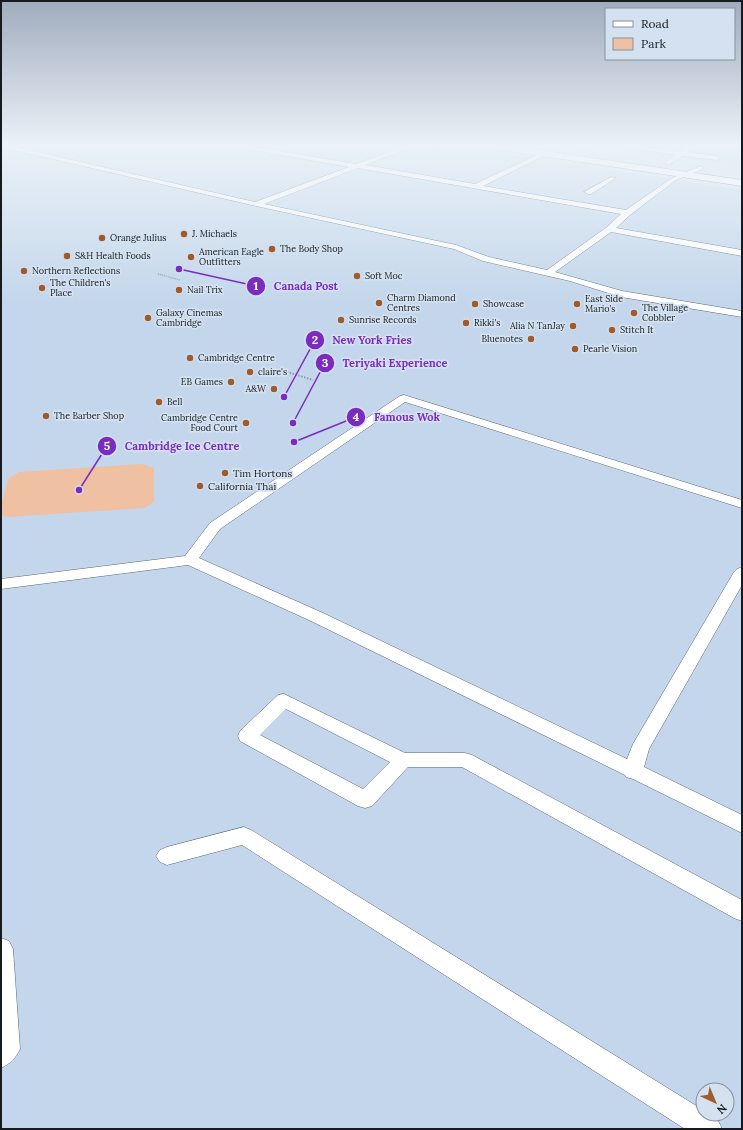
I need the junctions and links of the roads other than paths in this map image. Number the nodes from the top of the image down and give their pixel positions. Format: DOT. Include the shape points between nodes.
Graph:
graph roads {
  1 [pos="228,198"];
  2 [pos="273,198"];
  3 [pos="543,198"];
  4 [pos="649,198"];
  5 [pos="256,204"];
  6 [pos="628,213"];
  7 [pos="610,229"];
  8 [pos="742,253"];
  9 [pos="547,274"];
  10 [pos="742,314"];
  11 [pos="742,504"];
  12 [pos="190,560"];
  13 [pos="742,572"];
  14 [pos="1,584"];
  15 [pos="403,760"];
  16 [pos="634,772"];
  17 [pos="742,824"];
  18 [pos="166,856"];
  19 [pos="742,911"];
  20 [pos="1,949"];
  21 [pos="1,1055"];
  22 [pos="709,1129"];
  1 -- 5 [label="lane"];
  2 -- 5 [label="lane"];
  3 -- 6 [label="lane"];
  4 -- 6 [label="lane"];
  5 -- 9 [label="lane" via="456,247 486,259"];
  6 -- 7 [label="lane"];
  7 -- 8 [label="lane"];
  7 -- 9 [label="lane"];
  9 -- 10 [label="lane" via="621,294"];
  11 -- 12 [label="lane" via="404,398 214,526"];
  12 -- 14 [label="lane"];
  12 -- 16 [label="lane" via="317,617"];
  13 -- 16 [label="lane" via="640,749"];
  15 -- 15 [label="lane" via="284,700 246,736 365,800"];
  15 -- 19 [label="lane" via="465,760"];
  16 -- 17 [label="lane"];
  18 -- 22 [label="lane" via="244,836"];
  20 -- 21 [label="lane" via="7,1049"];
}
